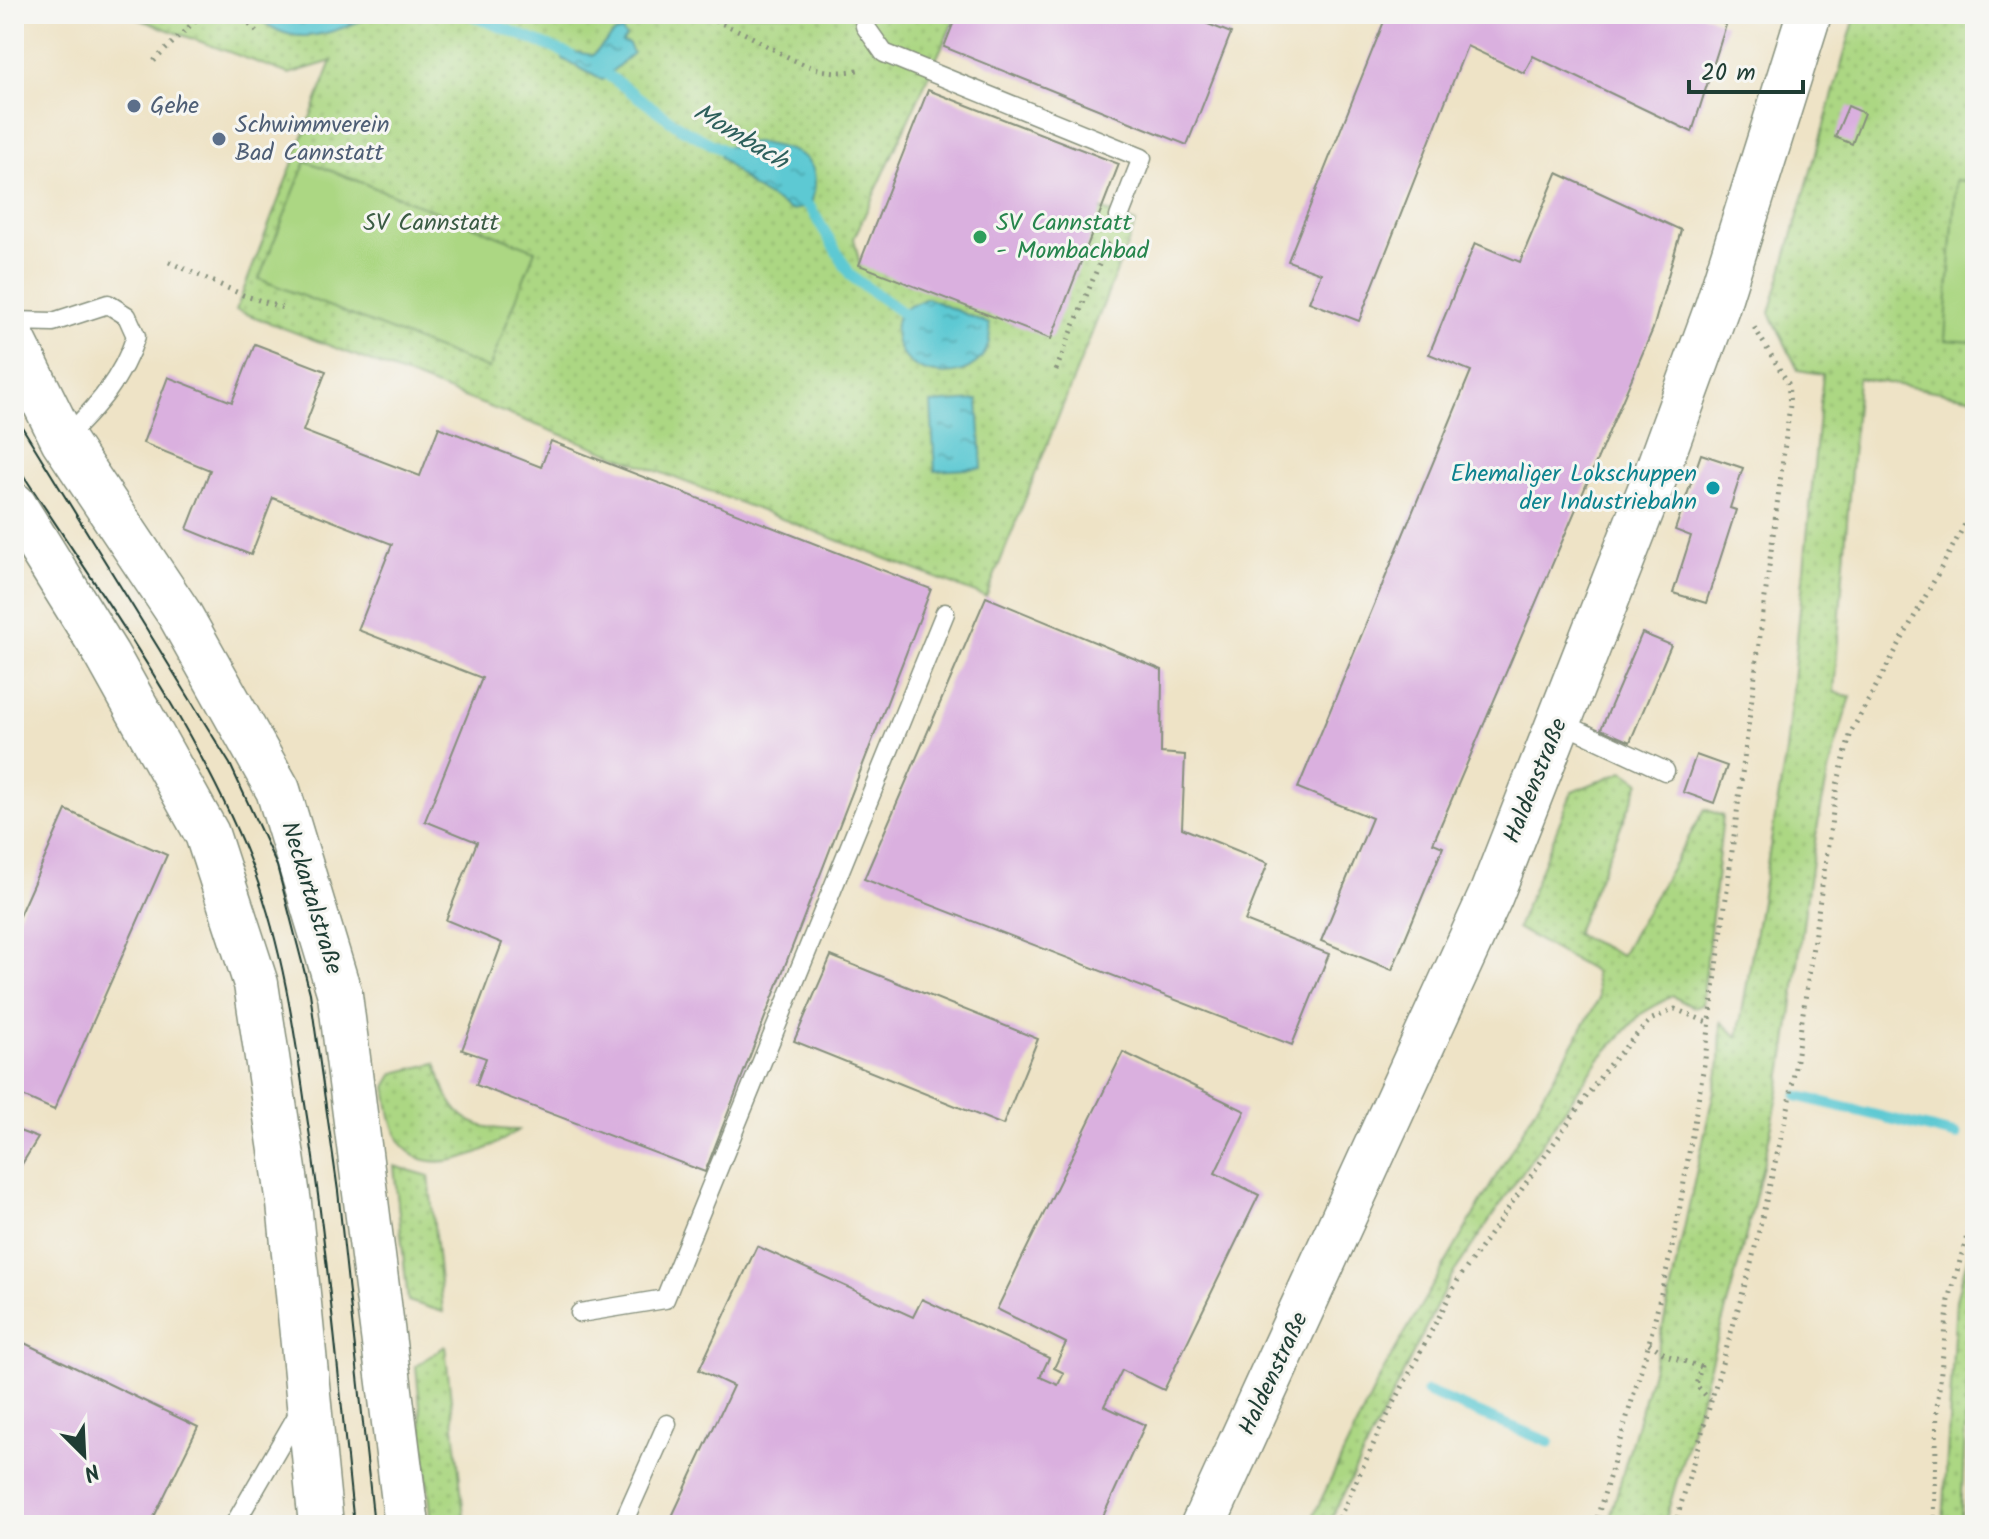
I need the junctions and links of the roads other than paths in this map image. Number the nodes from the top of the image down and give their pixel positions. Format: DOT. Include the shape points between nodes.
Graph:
graph roads {
  1 [pos="863,14"];
  2 [pos="1809,14"];
  3 [pos="1119,217"];
  4 [pos="14,321"];
  5 [pos="14,341"];
  6 [pos="63,440"];
  7 [pos="14,505"];
  8 [pos="945,613"];
  9 [pos="1560,722"];
  10 [pos="1665,771"];
  11 [pos="580,1313"];
  12 [pos="308,1396"];
  13 [pos="667,1424"];
  14 [pos="234,1525"];
  15 [pos="321,1525"];
  16 [pos="407,1525"];
  17 [pos="622,1525"];
  18 [pos="1203,1525"];
  1 -- 3 [label="lane" via="884,53 1142,158"];
  2 -- 9 [label="main road, Haldenstraße" via="1717,307"];
  4 -- 6 [label="lane" via="53,322 108,304 127,316 136,336 128,362 98,407"];
  5 -- 6 [label="main road, Neckartalstraße"];
  6 -- 16 [label="main road, Neckartalstraße" via="180,615 278,790 340,995"];
  7 -- 12 [label="main road" via="107,655 207,834 256,984 287,1187"];
  8 -- 11 [label="lane" via="665,1299"];
  9 -- 10 [label="lane"];
  9 -- 18 [label="main road, Haldenstraße" via="1416,1065"];
  12 -- 14 [label="lane"];
  12 -- 15 [label="main road"];
  13 -- 17 [label="lane"];
}
